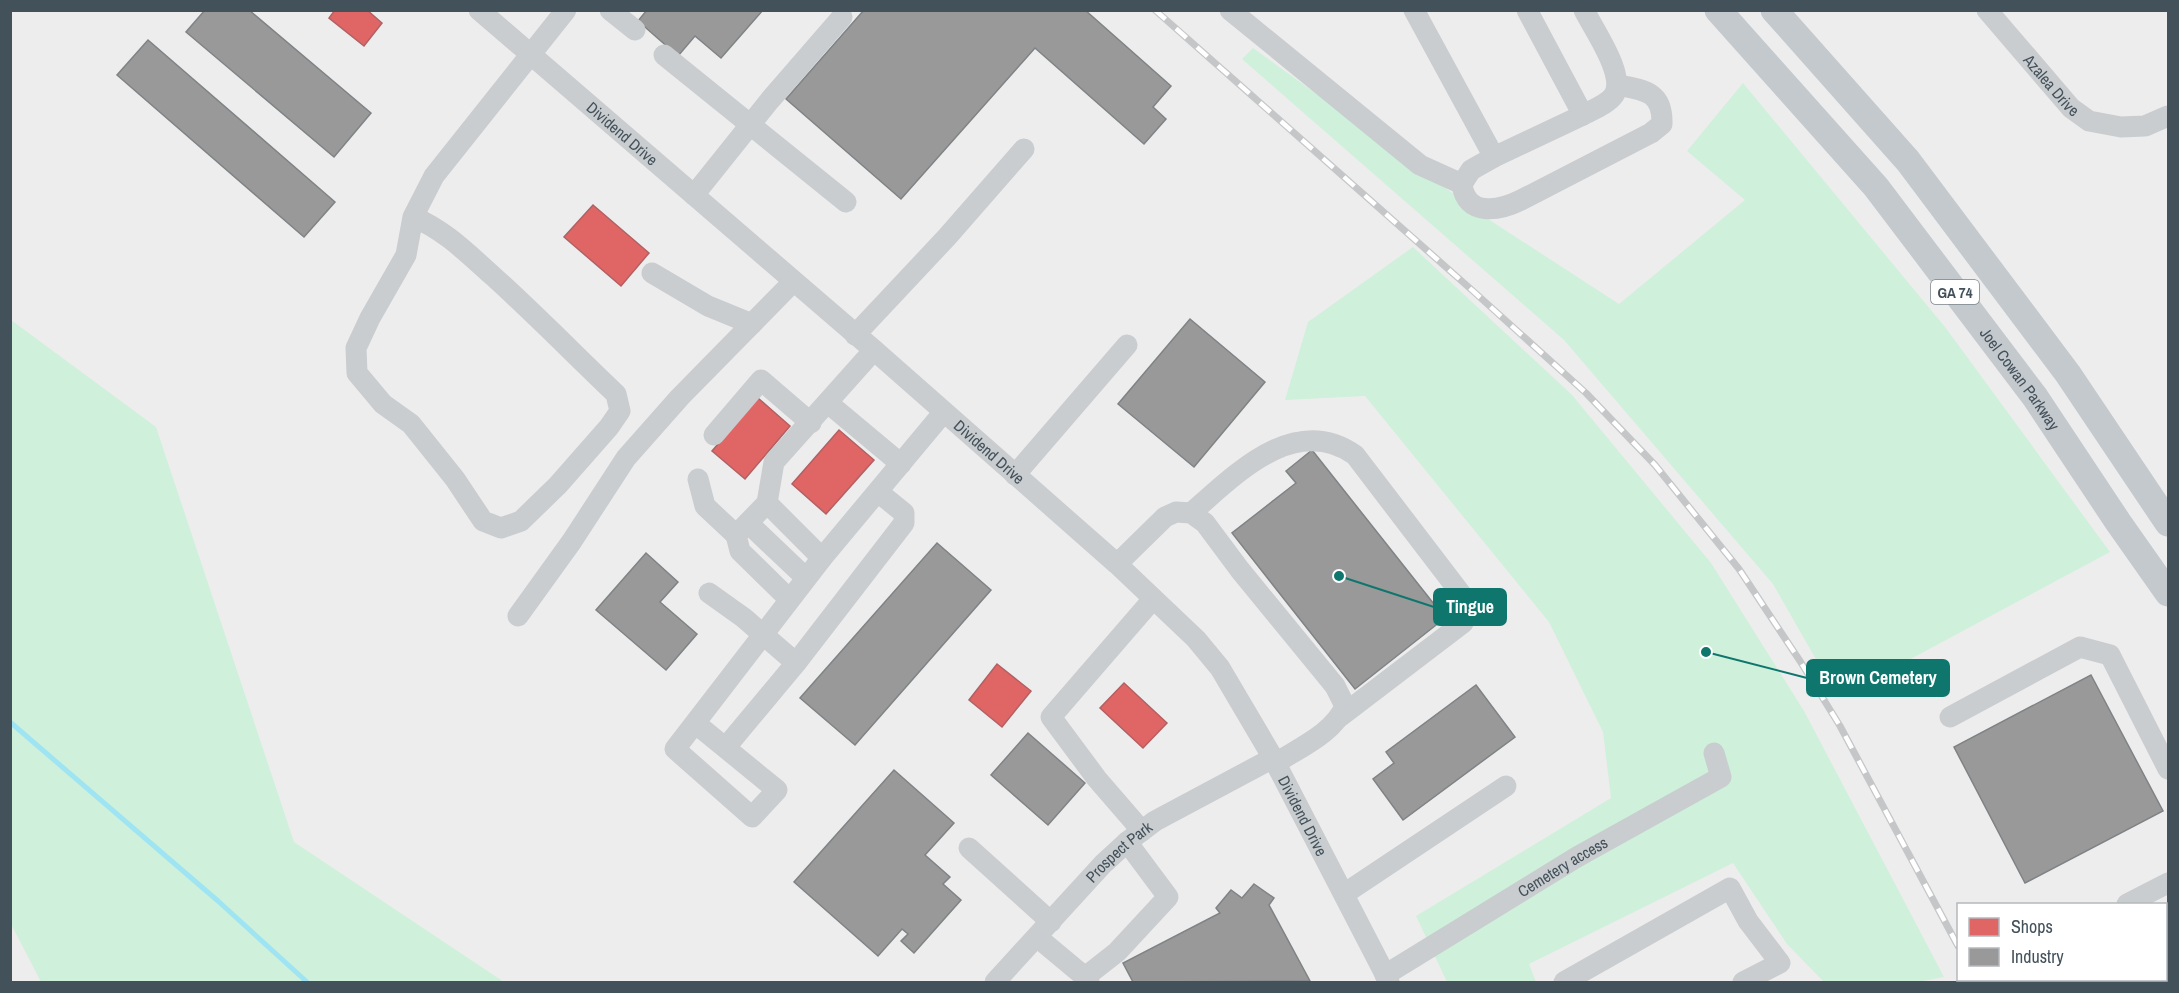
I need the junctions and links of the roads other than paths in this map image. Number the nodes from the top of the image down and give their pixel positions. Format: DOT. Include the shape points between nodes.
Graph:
graph roads {
  1 [pos="479,10"];
  2 [pos="566,10"];
  3 [pos="610,10"];
  4 [pos="1230,10"];
  5 [pos="1414,10"];
  6 [pos="1527,10"];
  7 [pos="1584,10"];
  8 [pos="1718,10"];
  9 [pos="1774,10"];
  10 [pos="1987,10"];
  11 [pos="842,17"];
  12 [pos="635,30"];
  13 [pos="531,55"];
  14 [pos="664,55"];
  15 [pos="1618,85"];
  16 [pos="1583,115"];
  17 [pos="2169,116"];
  18 [pos="750,125"];
  19 [pos="1024,149"];
  20 [pos="1494,157"];
  21 [pos="1462,184"];
  22 [pos="694,195"];
  23 [pos="846,202"];
  24 [pos="413,217"];
  25 [pos="652,273"];
  26 [pos="793,282"];
  27 [pos="752,324"];
  28 [pos="855,335"];
  29 [pos="1127,345"];
  30 [pos="874,350"];
  31 [pos="828,403"];
  32 [pos="944,413"];
  33 [pos="811,423"];
  34 [pos="714,435"];
  35 [pos="901,464"];
  36 [pos="1015,475"];
  37 [pos="698,479"];
  38 [pos="878,492"];
  39 [pos="767,503"];
  40 [pos="1191,513"];
  41 [pos="2169,523"];
  42 [pos="742,529"];
  43 [pos="822,558"];
  44 [pos="1117,564"];
  45 [pos="806,578"];
  46 [pos="709,593"];
  47 [pos="2169,593"];
  48 [pos="789,599"];
  49 [pos="1153,599"];
  50 [pos="518,616"];
  51 [pos="762,633"];
  52 [pos="796,663"];
  53 [pos="1341,716"];
  54 [pos="1950,717"];
  55 [pos="695,723"];
  56 [pos="726,747"];
  57 [pos="1714,753"];
  58 [pos="1274,760"];
  59 [pos="2169,769"];
  60 [pos="1506,786"];
  61 [pos="1134,836"];
  62 [pos="969,848"];
  63 [pos="2169,883"];
  64 [pos="1344,894"];
  65 [pos="2129,903"];
  66 [pos="1044,930"];
  67 [pos="1387,979"];
  68 [pos="1088,980"];
  69 [pos="995,982"];
  70 [pos="1564,982"];
  71 [pos="1743,982"];
  1 -- 13 [label="street, Dividend Drive"];
  2 -- 13 [label="street"];
  3 -- 12 [label="street"];
  4 -- 21 [label="street" via="1420,165"];
  5 -- 20 [label="street"];
  6 -- 16 [label="street"];
  7 -- 15 [label="street" via="1616,71"];
  8 -- 47 [label="main road, Joel Cowan Parkway / GA 74" via="1876,187 2035,397"];
  9 -- 41 [label="main road, GA 74" via="1908,161 2068,374"];
  10 -- 17 [label="street, Azalea Drive" via="2071,108 2089,122 2145,126"];
  11 -- 18 [label="street"];
  13 -- 22 [label="street, Dividend Drive"];
  13 -- 24 [label="street" via="434,176"];
  14 -- 18 [label="street"];
  15 -- 16 [label="street" via="1613,97"];
  15 -- 21 [label="street" via="1644,90 1656,98 1663,110 1662,124 1505,208 1489,210 1474,205 1466,200"];
  16 -- 20 [label="street"];
  18 -- 22 [label="street"];
  18 -- 23 [label="street"];
  19 -- 28 [label="street"];
  20 -- 21 [label="street" via="1471,170"];
  22 -- 26 [label="street, Dividend Drive"];
  24 -- 24 [label="street" via="451,238 616,394 620,411 609,427 521,521 501,528 483,521 411,424 383,404 357,373 356,348 406,255"];
  25 -- 27 [label="street" via="708,306"];
  26 -- 27 [label="street"];
  26 -- 28 [label="street, Dividend Drive"];
  27 -- 50 [label="street" via="626,458"];
  28 -- 30 [label="street, Dividend Drive"];
  29 -- 36 [label="street"];
  30 -- 31 [label="street"];
  30 -- 32 [label="street, Dividend Drive"];
  31 -- 33 [label="street"];
  31 -- 35 [label="street"];
  32 -- 35 [label="street"];
  32 -- 36 [label="street, Dividend Drive"];
  33 -- 34 [label="street" via="760,380"];
  33 -- 39 [label="street" via="774,462"];
  35 -- 38 [label="street"];
  36 -- 44 [label="street, Dividend Drive"];
  37 -- 42 [label="street" via="705,506"];
  38 -- 43 [label="street"];
  38 -- 52 [label="street" via="904,513 904,523"];
  39 -- 42 [label="street"];
  39 -- 43 [label="street"];
  40 -- 44 [label="street" via="1176,512 1165,517"];
  40 -- 53 [label="street" via="1205,523 1335,686 1345,706"];
  40 -- 53 [label="street, Prospect Park" via="1268,451 1323,440 1354,455 1465,599 1468,610 1463,623"];
  42 -- 45 [label="street"];
  42 -- 48 [label="street" via="740,551"];
  43 -- 45 [label="street"];
  44 -- 49 [label="street, Dividend Drive"];
  45 -- 48 [label="street"];
  46 -- 51 [label="street"];
  48 -- 51 [label="street"];
  49 -- 58 [label="street, Dividend Drive" via="1220,668"];
  49 -- 61 [label="street" via="1051,717"];
  51 -- 52 [label="street"];
  51 -- 55 [label="street"];
  52 -- 56 [label="street"];
  53 -- 58 [label="street, Prospect Park" via="1326,731"];
  54 -- 59 [label="street" via="2080,647 2110,655"];
  55 -- 56 [label="street"];
  55 -- 56 [label="street" via="675,749 752,817 777,790"];
  57 -- 67 [label="street, Cemetery access" via="1721,777 1577,857"];
  58 -- 61 [label="street, Prospect Park" via="1155,821"];
  58 -- 64 [label="street, Dividend Drive"];
  60 -- 64 [label="street"];
  61 -- 66 [label="street, Prospect Park" via="1103,864"];
  61 -- 68 [label="street" via="1168,897"];
  62 -- 66 [label="street"];
  63 -- 65 [label="street"];
  64 -- 67 [label="street, Dividend Drive"];
  66 -- 68 [label="street"];
  66 -- 69 [label="street, Prospect Park"];
  70 -- 71 [label="street" via="1730,888 1748,921 1780,963"];
}
